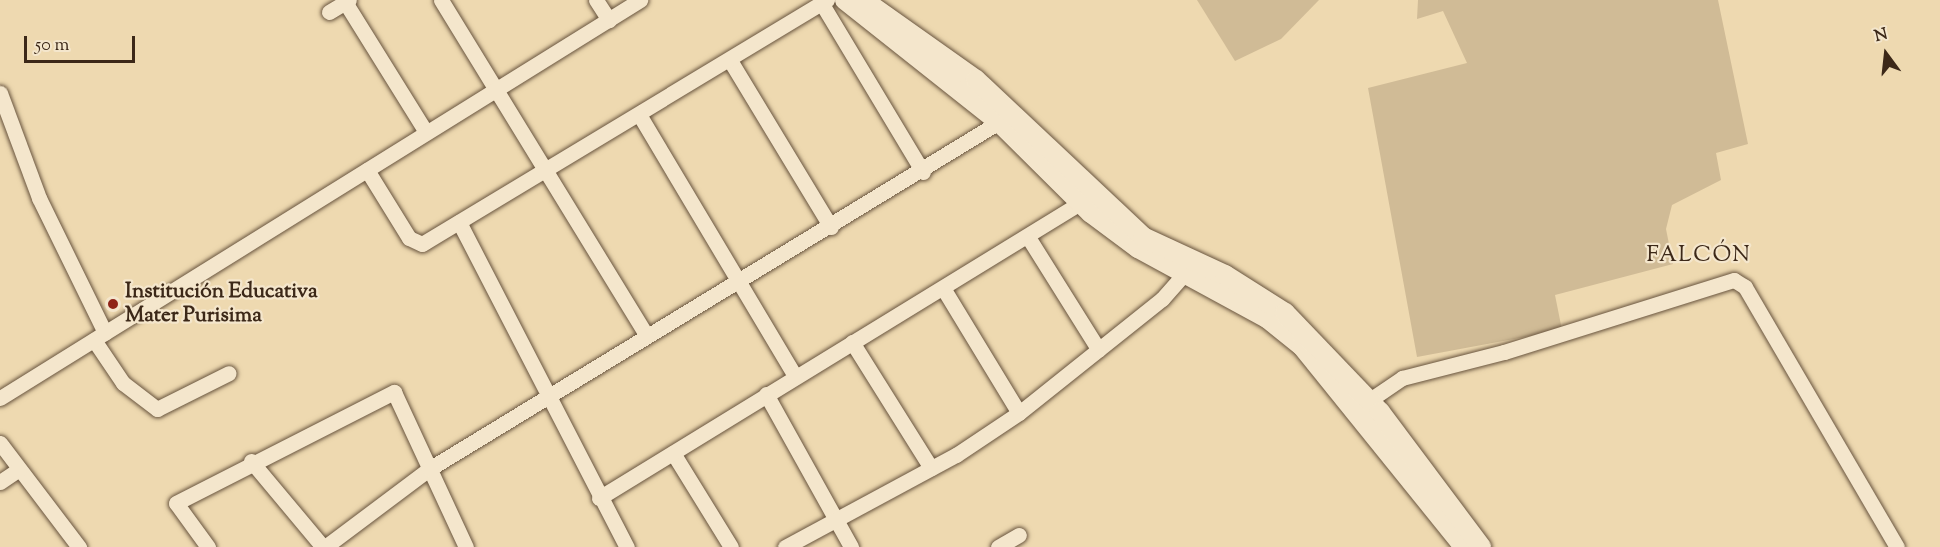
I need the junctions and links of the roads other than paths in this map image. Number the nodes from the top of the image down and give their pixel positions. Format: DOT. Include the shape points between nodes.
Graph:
graph roads {
  1 [pos="441,0"];
  2 [pos="596,0"];
  3 [pos="640,0"];
  4 [pos="845,0"];
  5 [pos="863,0"];
  6 [pos="347,1"];
  7 [pos="825,2"];
  8 [pos="329,12"];
  9 [pos="609,20"];
  10 [pos="731,62"];
  11 [pos="499,88"];
  12 [pos="0,93"];
  13 [pos="640,116"];
  14 [pos="1006,118"];
  15 [pos="426,132"];
  16 [pos="367,170"];
  17 [pos="547,170"];
  18 [pos="922,172"];
  19 [pos="1080,203"];
  20 [pos="459,222"];
  21 [pos="831,227"];
  22 [pos="1028,237"];
  23 [pos="1191,266"];
  24 [pos="737,282"];
  25 [pos="943,288"];
  26 [pos="645,333"];
  27 [pos="100,336"];
  28 [pos="852,342"];
  29 [pos="1099,350"];
  30 [pos="229,374"];
  31 [pos="795,376"];
  32 [pos="766,394"];
  33 [pos="547,396"];
  34 [pos="0,398"];
  35 [pos="1363,404"];
  36 [pos="1019,412"];
  37 [pos="0,443"];
  38 [pos="673,453"];
  39 [pos="251,461"];
  40 [pos="931,468"];
  41 [pos="19,469"];
  42 [pos="429,469"];
  43 [pos="0,482"];
  44 [pos="599,498"];
  45 [pos="838,518"];
  46 [pos="1019,535"];
  47 [pos="79,547"];
  48 [pos="208,547"];
  49 [pos="324,547"];
  50 [pos="466,547"];
  51 [pos="627,547"];
  52 [pos="731,547"];
  53 [pos="785,547"];
  54 [pos="851,547"];
  55 [pos="998,547"];
  56 [pos="1464,547"];
  57 [pos="1481,547"];
  58 [pos="1897,547"];
  1 -- 11 [label="street"];
  2 -- 9 [label="street"];
  3 -- 9 [label="street"];
  4 -- 14 [label="street"];
  5 -- 14 [label="street"];
  6 -- 8 [label="street"];
  6 -- 15 [label="street"];
  7 -- 10 [label="street"];
  7 -- 18 [label="street"];
  9 -- 11 [label="street"];
  10 -- 13 [label="street"];
  10 -- 21 [label="street"];
  11 -- 15 [label="street"];
  11 -- 17 [label="street"];
  12 -- 27 [label="street" via="39,198"];
  13 -- 17 [label="street"];
  13 -- 24 [label="street"];
  14 -- 18 [label="street"];
  14 -- 19 [label="street"];
  14 -- 23 [label="street" via="1143,237"];
  15 -- 16 [label="street"];
  16 -- 20 [label="street" via="416,244"];
  16 -- 27 [label="street"];
  17 -- 20 [label="street"];
  17 -- 26 [label="street"];
  18 -- 21 [label="street"];
  19 -- 22 [label="street"];
  19 -- 23 [label="street" via="1138,248"];
  20 -- 33 [label="street"];
  21 -- 24 [label="street"];
  22 -- 25 [label="street"];
  22 -- 29 [label="street"];
  23 -- 29 [label="street"];
  23 -- 35 [label="street" via="1285,313"];
  24 -- 26 [label="street"];
  24 -- 31 [label="street"];
  25 -- 28 [label="street"];
  25 -- 36 [label="street"];
  26 -- 33 [label="street"];
  27 -- 30 [label="street" via="123,382 157,409"];
  27 -- 34 [label="street"];
  28 -- 31 [label="street"];
  28 -- 40 [label="street"];
  29 -- 36 [label="street"];
  31 -- 32 [label="street"];
  32 -- 38 [label="street"];
  32 -- 45 [label="street"];
  33 -- 42 [label="street"];
  33 -- 44 [label="street"];
  35 -- 56 [label="street"];
  35 -- 57 [label="street"];
  35 -- 58 [label="street" via="1402,378 1504,352 1734,280 1745,287"];
  36 -- 40 [label="street"];
  37 -- 41 [label="street"];
  38 -- 44 [label="street"];
  38 -- 52 [label="street"];
  39 -- 42 [label="street" via="394,392"];
  39 -- 48 [label="street" via="176,503"];
  39 -- 49 [label="street"];
  40 -- 45 [label="street"];
  41 -- 43 [label="street"];
  41 -- 47 [label="street"];
  42 -- 49 [label="street"];
  42 -- 50 [label="street"];
  44 -- 51 [label="street"];
  45 -- 53 [label="street"];
  45 -- 54 [label="street"];
  46 -- 55 [label="street"];
}
